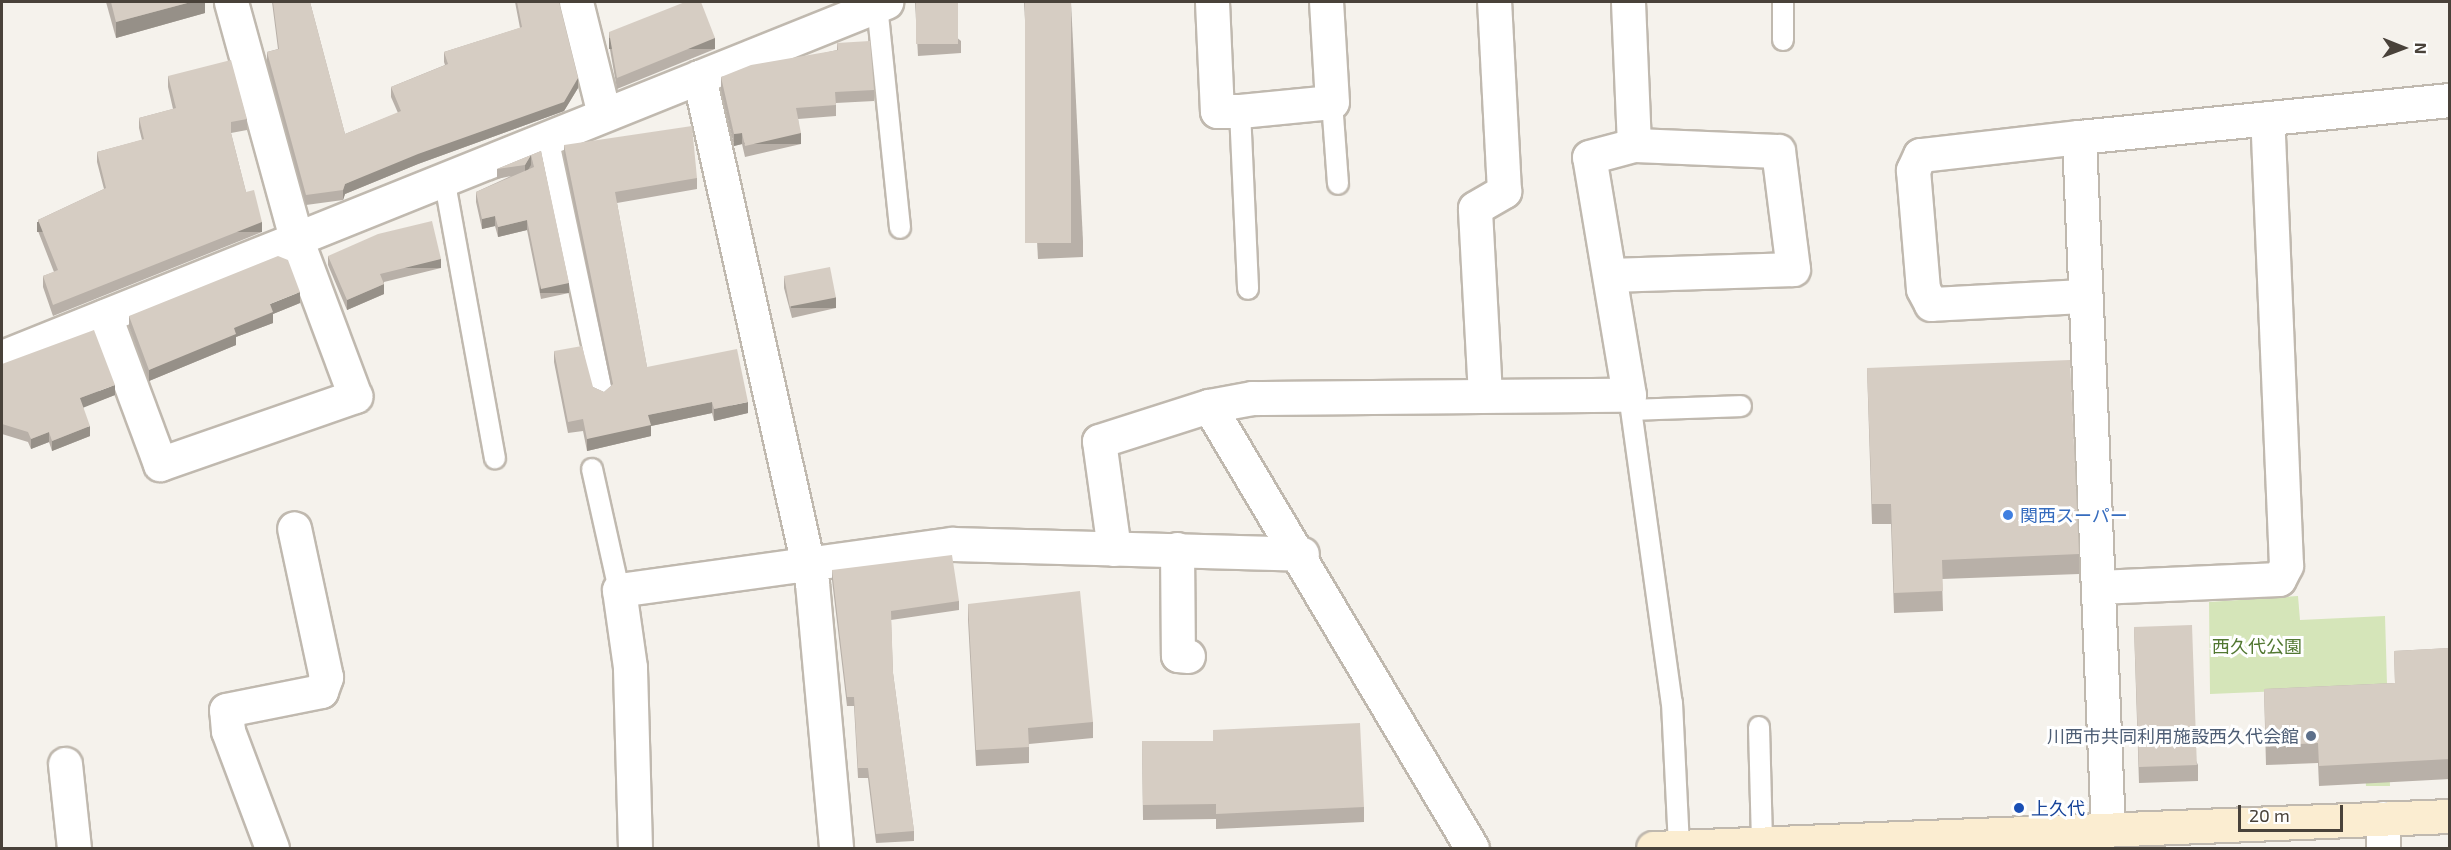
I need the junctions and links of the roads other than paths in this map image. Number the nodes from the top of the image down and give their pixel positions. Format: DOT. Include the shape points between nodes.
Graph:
graph roads {
  1 [pos="231,2"];
  2 [pos="576,2"];
  3 [pos="1212,2"];
  4 [pos="1326,2"];
  5 [pos="1494,2"];
  6 [pos="1628,2"];
  7 [pos="1783,2"];
  8 [pos="882,3"];
  9 [pos="1783,40"];
  10 [pos="699,76"];
  11 [pos="2450,100"];
  12 [pos="1332,102"];
  13 [pos="1240,111"];
  14 [pos="604,114"];
  15 [pos="2267,118"];
  16 [pos="548,137"];
  17 [pos="2079,137"];
  18 [pos="1634,145"];
  19 [pos="444,178"];
  20 [pos="1338,184"];
  21 [pos="900,228"];
  22 [pos="297,238"];
  23 [pos="1611,275"];
  24 [pos="1248,289"];
  25 [pos="2085,296"];
  26 [pos="105,316"];
  27 [pos="2,357"];
  28 [pos="602,391"];
  29 [pos="1485,395"];
  30 [pos="1631,402"];
  31 [pos="1209,406"];
  32 [pos="1741,406"];
  33 [pos="495,458"];
  34 [pos="592,469"];
  35 [pos="294,528"];
  36 [pos="1114,549"];
  37 [pos="1177,549"];
  38 [pos="1302,554"];
  39 [pos="809,567"];
  40 [pos="2098,587"];
  41 [pos="619,590"];
  42 [pos="1178,655"];
  43 [pos="1759,727"];
  44 [pos="65,764"];
  45 [pos="2450,816"];
  46 [pos="2383,833"];
  47 [pos="2118,836"];
  48 [pos="1762,844"];
  49 [pos="1824,845"];
  50 [pos="1666,848"];
  51 [pos="75,849"];
  52 [pos="272,849"];
  53 [pos="635,849"];
  54 [pos="836,849"];
  55 [pos="1472,849"];
  1 -- 22 [label="street"];
  2 -- 14 [label="street"];
  3 -- 13 [label="street" via="1218,111"];
  4 -- 12 [label="street"];
  5 -- 29 [label="street" via="1504,191 1475,208"];
  6 -- 18 [label="street"];
  7 -- 9 [label="lane"];
  8 -- 10 [label="street"];
  8 -- 21 [label="lane"];
  10 -- 14 [label="street"];
  10 -- 39 [label="street"];
  11 -- 15 [label="street"];
  12 -- 13 [label="street"];
  12 -- 20 [label="lane"];
  13 -- 24 [label="lane"];
  14 -- 16 [label="street"];
  15 -- 17 [label="street"];
  15 -- 40 [label="street" via="2286,565 2279,579"];
  16 -- 19 [label="street"];
  16 -- 28 [label="lane"];
  17 -- 25 [label="street"];
  17 -- 25 [label="street" via="1920,155 1913,170 1923,289 1931,304"];
  18 -- 23 [label="street" via="1589,157"];
  18 -- 23 [label="street" via="1778,151 1793,269"];
  19 -- 22 [label="street"];
  19 -- 33 [label="lane"];
  22 -- 26 [label="street"];
  22 -- 26 [label="street" via="354,396 160,464"];
  23 -- 30 [label="street"];
  25 -- 40 [label="street"];
  26 -- 27 [label="street"];
  29 -- 30 [label="street"];
  29 -- 31 [label="street" via="1252,398"];
  30 -- 32 [label="lane"];
  30 -- 50 [label="lane" via="1672,703"];
  31 -- 36 [label="street" via="1099,441"];
  31 -- 38 [label="street"];
  34 -- 41 [label="lane"];
  35 -- 52 [label="street" via="326,677 321,691 226,710 228,731"];
  36 -- 37 [label="street"];
  36 -- 39 [label="street" via="952,544"];
  37 -- 38 [label="street"];
  37 -- 42 [label="street"];
  38 -- 55 [label="street"];
  39 -- 41 [label="street"];
  39 -- 54 [label="street"];
  40 -- 47 [label="street"];
  41 -- 53 [label="street" via="630,667"];
  43 -- 48 [label="lane"];
  44 -- 51 [label="street"];
  45 -- 46 [label="street"];
  46 -- 47 [label="street"];
  47 -- 49 [label="street"];
  48 -- 49 [label="street"];
  48 -- 50 [label="street"];
}
